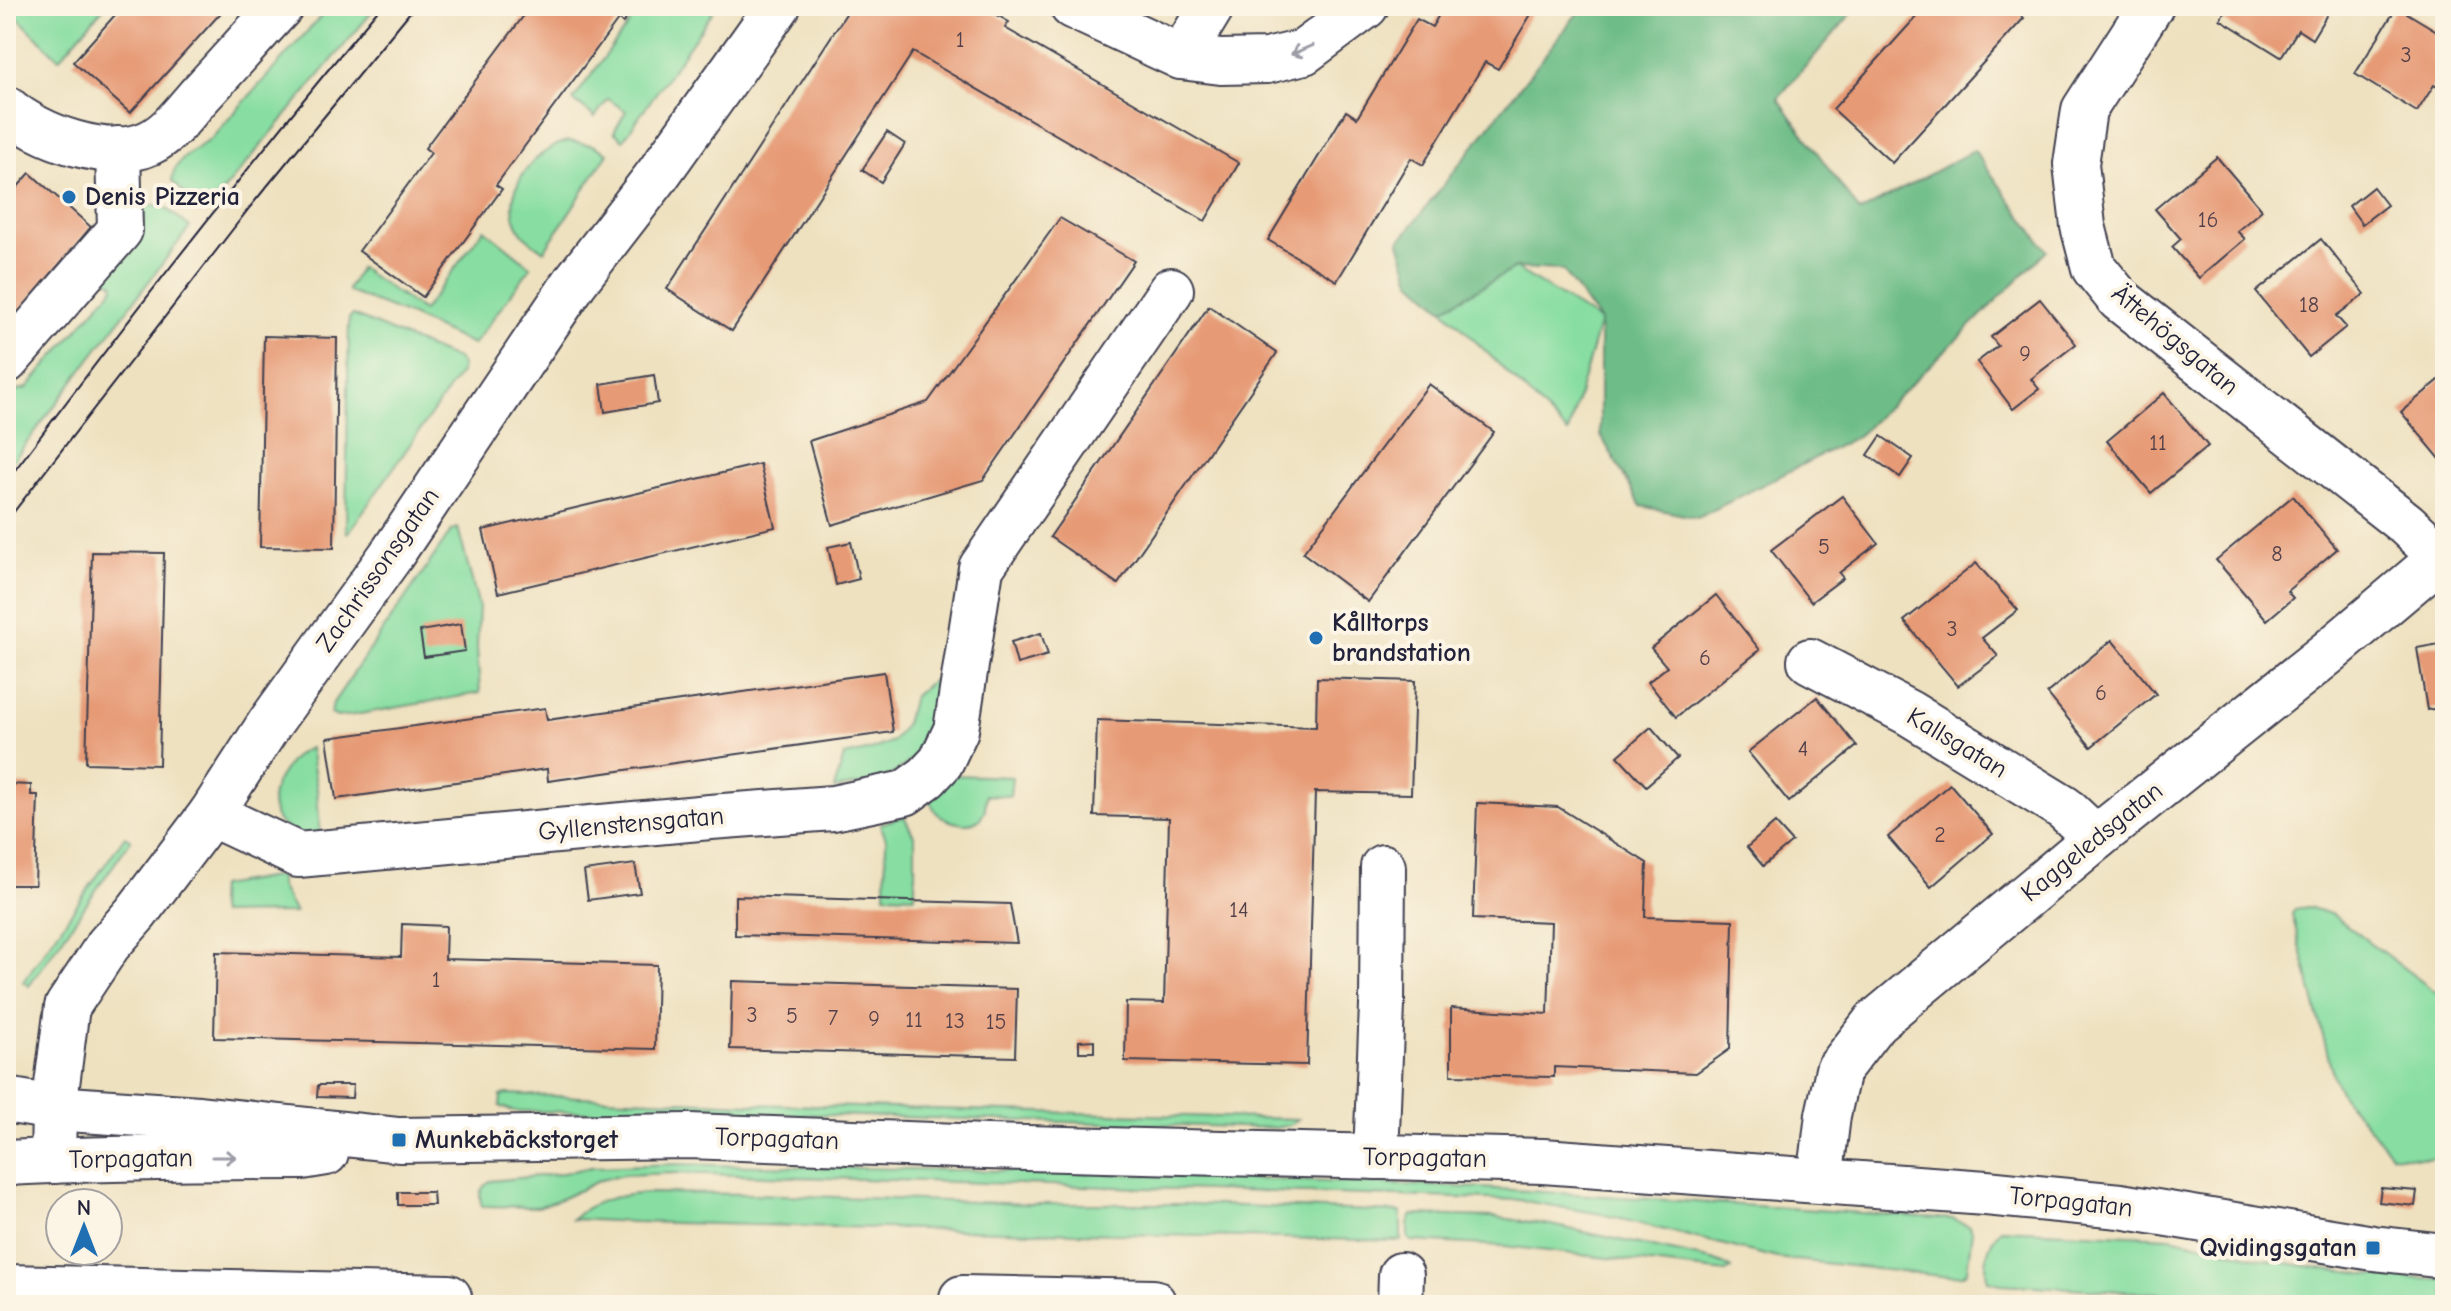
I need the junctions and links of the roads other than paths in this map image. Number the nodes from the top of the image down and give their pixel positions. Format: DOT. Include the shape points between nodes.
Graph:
graph roads {
  1 [pos="281,6"];
  2 [pos="778,6"];
  3 [pos="1072,6"];
  4 [pos="1212,6"];
  5 [pos="1366,6"];
  6 [pos="2151,6"];
  7 [pos="1181,57"];
  8 [pos="6,108"];
  9 [pos="118,149"];
  10 [pos="1171,290"];
  11 [pos="6,361"];
  12 [pos="2443,556"];
  13 [pos="1810,661"];
  14 [pos="211,814"];
  15 [pos="2096,838"];
  16 [pos="1383,867"];
  17 [pos="6,1100"];
  18 [pos="54,1108"];
  19 [pos="6,1122"];
  20 [pos="399,1140"];
  21 [pos="1376,1157"];
  22 [pos="53,1161"];
  23 [pos="6,1163"];
  24 [pos="1820,1181"];
  25 [pos="2445,1256"];
  26 [pos="27,1294"];
  27 [pos="449,1297"];
  28 [pos="1153,1302"];
  29 [pos="962,1305"];
  1 -- 9 [label="street" via="170,128 146,144"];
  2 -- 14 [label="street, Zachrissonsgatan" via="575,282"];
  3 -- 7 [label="street"];
  4 -- 7 [label="street"];
  5 -- 7 [label="street, one-way" via="1304,52 1267,61"];
  6 -- 12 [label="street, Ättehögsgatan" via="2084,110 2076,164 2094,268 2119,299"];
  8 -- 9 [label="street" via="61,139"];
  9 -- 11 [label="street" via="120,230"];
  10 -- 14 [label="street, Gyllenstensgatan" via="981,568 956,730 941,762 905,793 833,808 298,855"];
  12 -- 15 [label="street, Kaggeledsgatan"];
  13 -- 15 [label="street, Kallsgatan" via="1909,713 2064,808"];
  14 -- 18 [label="street, Zachrissonsgatan" via="108,945 67,1007"];
  15 -- 24 [label="street, Kaggeledsgatan" via="1875,1022 1838,1070"];
  16 -- 21 [label="street"];
  17 -- 18 [label="street, Torpagatan"];
  18 -- 19 [label="street, Torpagatan"];
  18 -- 20 [label="street, Torpagatan"];
  18 -- 22 [label="street, Zachrissonsgatan"];
  20 -- 21 [label="street, Torpagatan" via="689,1136"];
  22 -- 20 [label="street, Torpagatan, one-way" via="302,1157"];
  21 -- 24 [label="street, Torpagatan" via="1543,1161"];
  22 -- 23 [label="street, Torpagatan"];
  24 -- 25 [label="street, Torpagatan" via="2120,1206"];
  26 -- 27 [label="street"];
  28 -- 29 [label="street" via="962,1298"];
}
